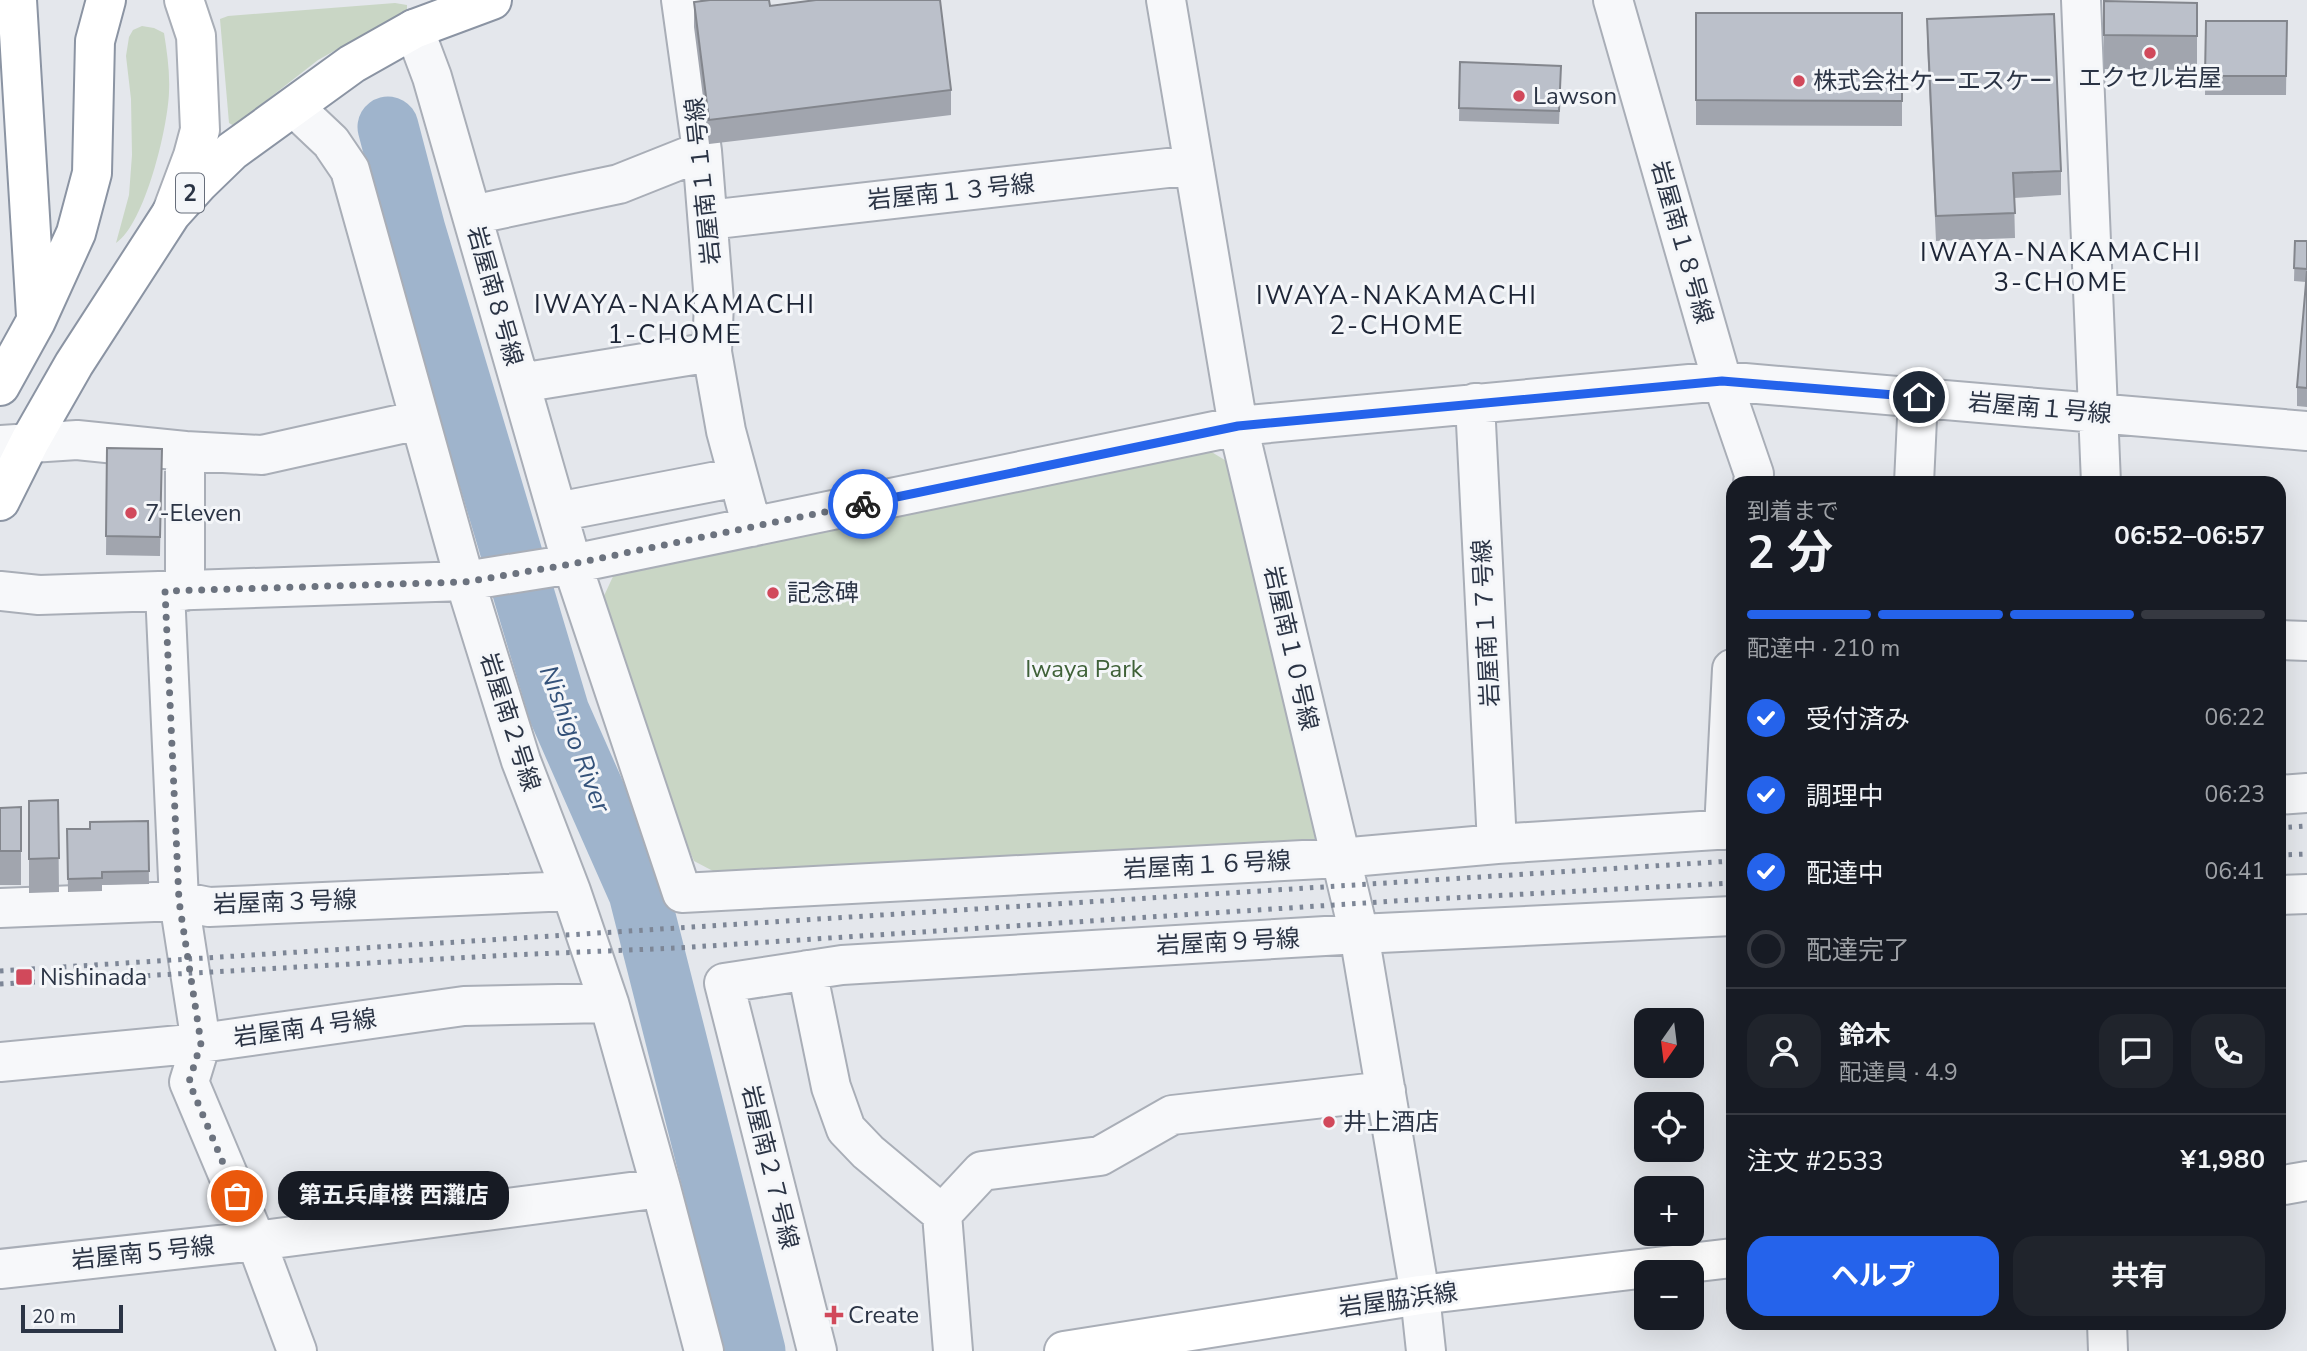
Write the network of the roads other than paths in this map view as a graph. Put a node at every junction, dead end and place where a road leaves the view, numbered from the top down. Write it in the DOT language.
graph roads {
  1 [pos="16,0"];
  2 [pos="106,0"];
  3 [pos="184,0"];
  4 [pos="492,0"];
  5 [pos="681,0"];
  6 [pos="1166,0"];
  7 [pos="1613,0"];
  8 [pos="2081,0"];
  9 [pos="414,29"];
  10 [pos="294,107"];
  11 [pos="702,151"];
  12 [pos="1194,165"];
  13 [pos="171,214"];
  14 [pos="472,215"];
  15 [pos="708,220"];
  16 [pos="36,321"];
  17 [pos="712,352"];
  18 [pos="1722,381"];
  19 [pos="520,383"];
  20 [pos="0,386"];
  21 [pos="1919,397"];
  22 [pos="1475,402"];
  23 [pos="2097,412"];
  24 [pos="419,420"];
  25 [pos="1238,426"];
  26 [pos="2307,432"];
  27 [pos="15,443"];
  28 [pos="185,451"];
  29 [pos="1754,476"];
  30 [pos="1914,476"];
  31 [pos="2101,476"];
  32 [pos="738,477"];
  33 [pos="0,501"];
  34 [pos="557,512"];
  35 [pos="752,527"];
  36 [pos="572,564"];
  37 [pos="465,582"];
  38 [pos="0,591"];
  39 [pos="175,591"];
  40 [pos="2286,640"];
  41 [pos="2307,641"];
  42 [pos="2307,793"];
  43 [pos="2286,794"];
  44 [pos="1726,830"];
  45 [pos="1497,844"];
  46 [pos="1340,858"];
  47 [pos="571,891"];
  48 [pos="682,893"];
  49 [pos="2307,894"];
  50 [pos="2286,895"];
  51 [pos="179,901"];
  52 [pos="0,908"];
  53 [pos="1726,916"];
  54 [pos="1359,934"];
  55 [pos="807,970"];
  56 [pos="724,983"];
  57 [pos="610,1003"];
  58 [pos="201,1043"];
  59 [pos="0,1062"];
  60 [pos="1385,1091"];
  61 [pos="2307,1181"];
  62 [pos="2286,1185"];
  63 [pos="661,1188"];
  64 [pos="942,1214"];
  65 [pos="256,1241"];
  66 [pos="1726,1259"];
  67 [pos="0,1269"];
  68 [pos="1420,1295"];
  69 [pos="2107,1330"];
  70 [pos="297,1351"];
  71 [pos="704,1351"];
  72 [pos="817,1351"];
  73 [pos="953,1351"];
  74 [pos="1064,1351"];
  75 [pos="1426,1351"];
  76 [pos="2108,1351"];
  1 -- 16 [label="main road"];
  2 -- 16 [label="main road"];
  3 -- 13 [label="main road"];
  4 -- 9 [label="main road, 2"];
  5 -- 11 [label="street, 岩屋南１１号線"];
  6 -- 12 [label="street, 岩屋南１０号線"];
  7 -- 18 [label="street, 岩屋南１８号線"];
  8 -- 23 [label="street"];
  9 -- 10 [label="main road, 2"];
  9 -- 14 [label="street, 岩屋南８号線"];
  10 -- 13 [label="main road, 2"];
  10 -- 24 [label="street, 岩屋南２号線"];
  11 -- 14 [label="street"];
  11 -- 15 [label="street, 岩屋南１１号線"];
  12 -- 15 [label="street, 岩屋南１３号線"];
  12 -- 25 [label="street, 岩屋南１０号線"];
  13 -- 27 [label="main road, 2"];
  14 -- 19 [label="street, 岩屋南８号線"];
  15 -- 17 [label="street, 岩屋南１１号線"];
  16 -- 20 [label="main road"];
  17 -- 19 [label="street"];
  17 -- 32 [label="street, 岩屋南１１号線"];
  18 -- 21 [label="street, 岩屋南１号線"];
  18 -- 22 [label="street, 岩屋南１号線"];
  18 -- 29 [label="street, 岩屋南１８号線"];
  19 -- 34 [label="street, 岩屋南８号線"];
  21 -- 23 [label="street, 岩屋南１号線"];
  21 -- 30 [label="street"];
  22 -- 25 [label="street, 岩屋南１号線"];
  22 -- 45 [label="street, 岩屋南１７号線"];
  23 -- 26 [label="street, 岩屋南１号線"];
  23 -- 31 [label="street"];
  24 -- 28 [label="street"];
  24 -- 37 [label="street, 岩屋南２号線"];
  25 -- 35 [label="street, 岩屋南１号線"];
  25 -- 46 [label="street, 岩屋南１０号線"];
  27 -- 28 [label="street"];
  27 -- 33 [label="main road, 2"];
  28 -- 39 [label="street"];
  32 -- 34 [label="street"];
  32 -- 35 [label="street, 岩屋南１１号線"];
  34 -- 36 [label="street, 岩屋南８号線"];
  35 -- 36 [label="street, 岩屋南１号線"];
  36 -- 37 [label="street, 岩屋南１号線"];
  36 -- 48 [label="street, 岩屋南８号線"];
  37 -- 39 [label="street"];
  37 -- 47 [label="street, 岩屋南２号線"];
  38 -- 39 [label="street"];
  39 -- 51 [label="street"];
  40 -- 41 [label="street"];
  42 -- 43 [label="street"];
  44 -- 45 [label="street, 岩屋南１６号線"];
  45 -- 46 [label="street, 岩屋南１６号線"];
  46 -- 48 [label="street, 岩屋南１６号線"];
  46 -- 54 [label="street, 岩屋南１０号線"];
  47 -- 51 [label="street, 岩屋南３号線"];
  47 -- 57 [label="street, 岩屋南２号線"];
  49 -- 50 [label="street"];
  51 -- 52 [label="street, 岩屋南３号線"];
  51 -- 58 [label="street"];
  53 -- 54 [label="street, 岩屋南９号線"];
  54 -- 55 [label="street, 岩屋南９号線"];
  54 -- 60 [label="street, 岩屋南１０号線"];
  55 -- 56 [label="street, 岩屋南９号線"];
  55 -- 64 [label="street"];
  56 -- 72 [label="street, 岩屋南２７号線"];
  57 -- 58 [label="street, 岩屋南４号線"];
  57 -- 63 [label="street, 岩屋南２号線"];
  58 -- 59 [label="street, 岩屋南４号線"];
  58 -- 65 [label="street"];
  60 -- 64 [label="street"];
  60 -- 68 [label="street, 岩屋南１０号線"];
  61 -- 62 [label="main road"];
  63 -- 65 [label="street, 岩屋南５号線"];
  63 -- 71 [label="street, 岩屋南２号線"];
  64 -- 73 [label="street"];
  65 -- 67 [label="street, 岩屋南５号線"];
  65 -- 70 [label="street"];
  66 -- 68 [label="main road, 岩屋脇浜線"];
  68 -- 74 [label="main road, 岩屋脇浜線"];
  68 -- 75 [label="street, 岩屋南１０号線"];
  69 -- 76 [label="street"];
}
